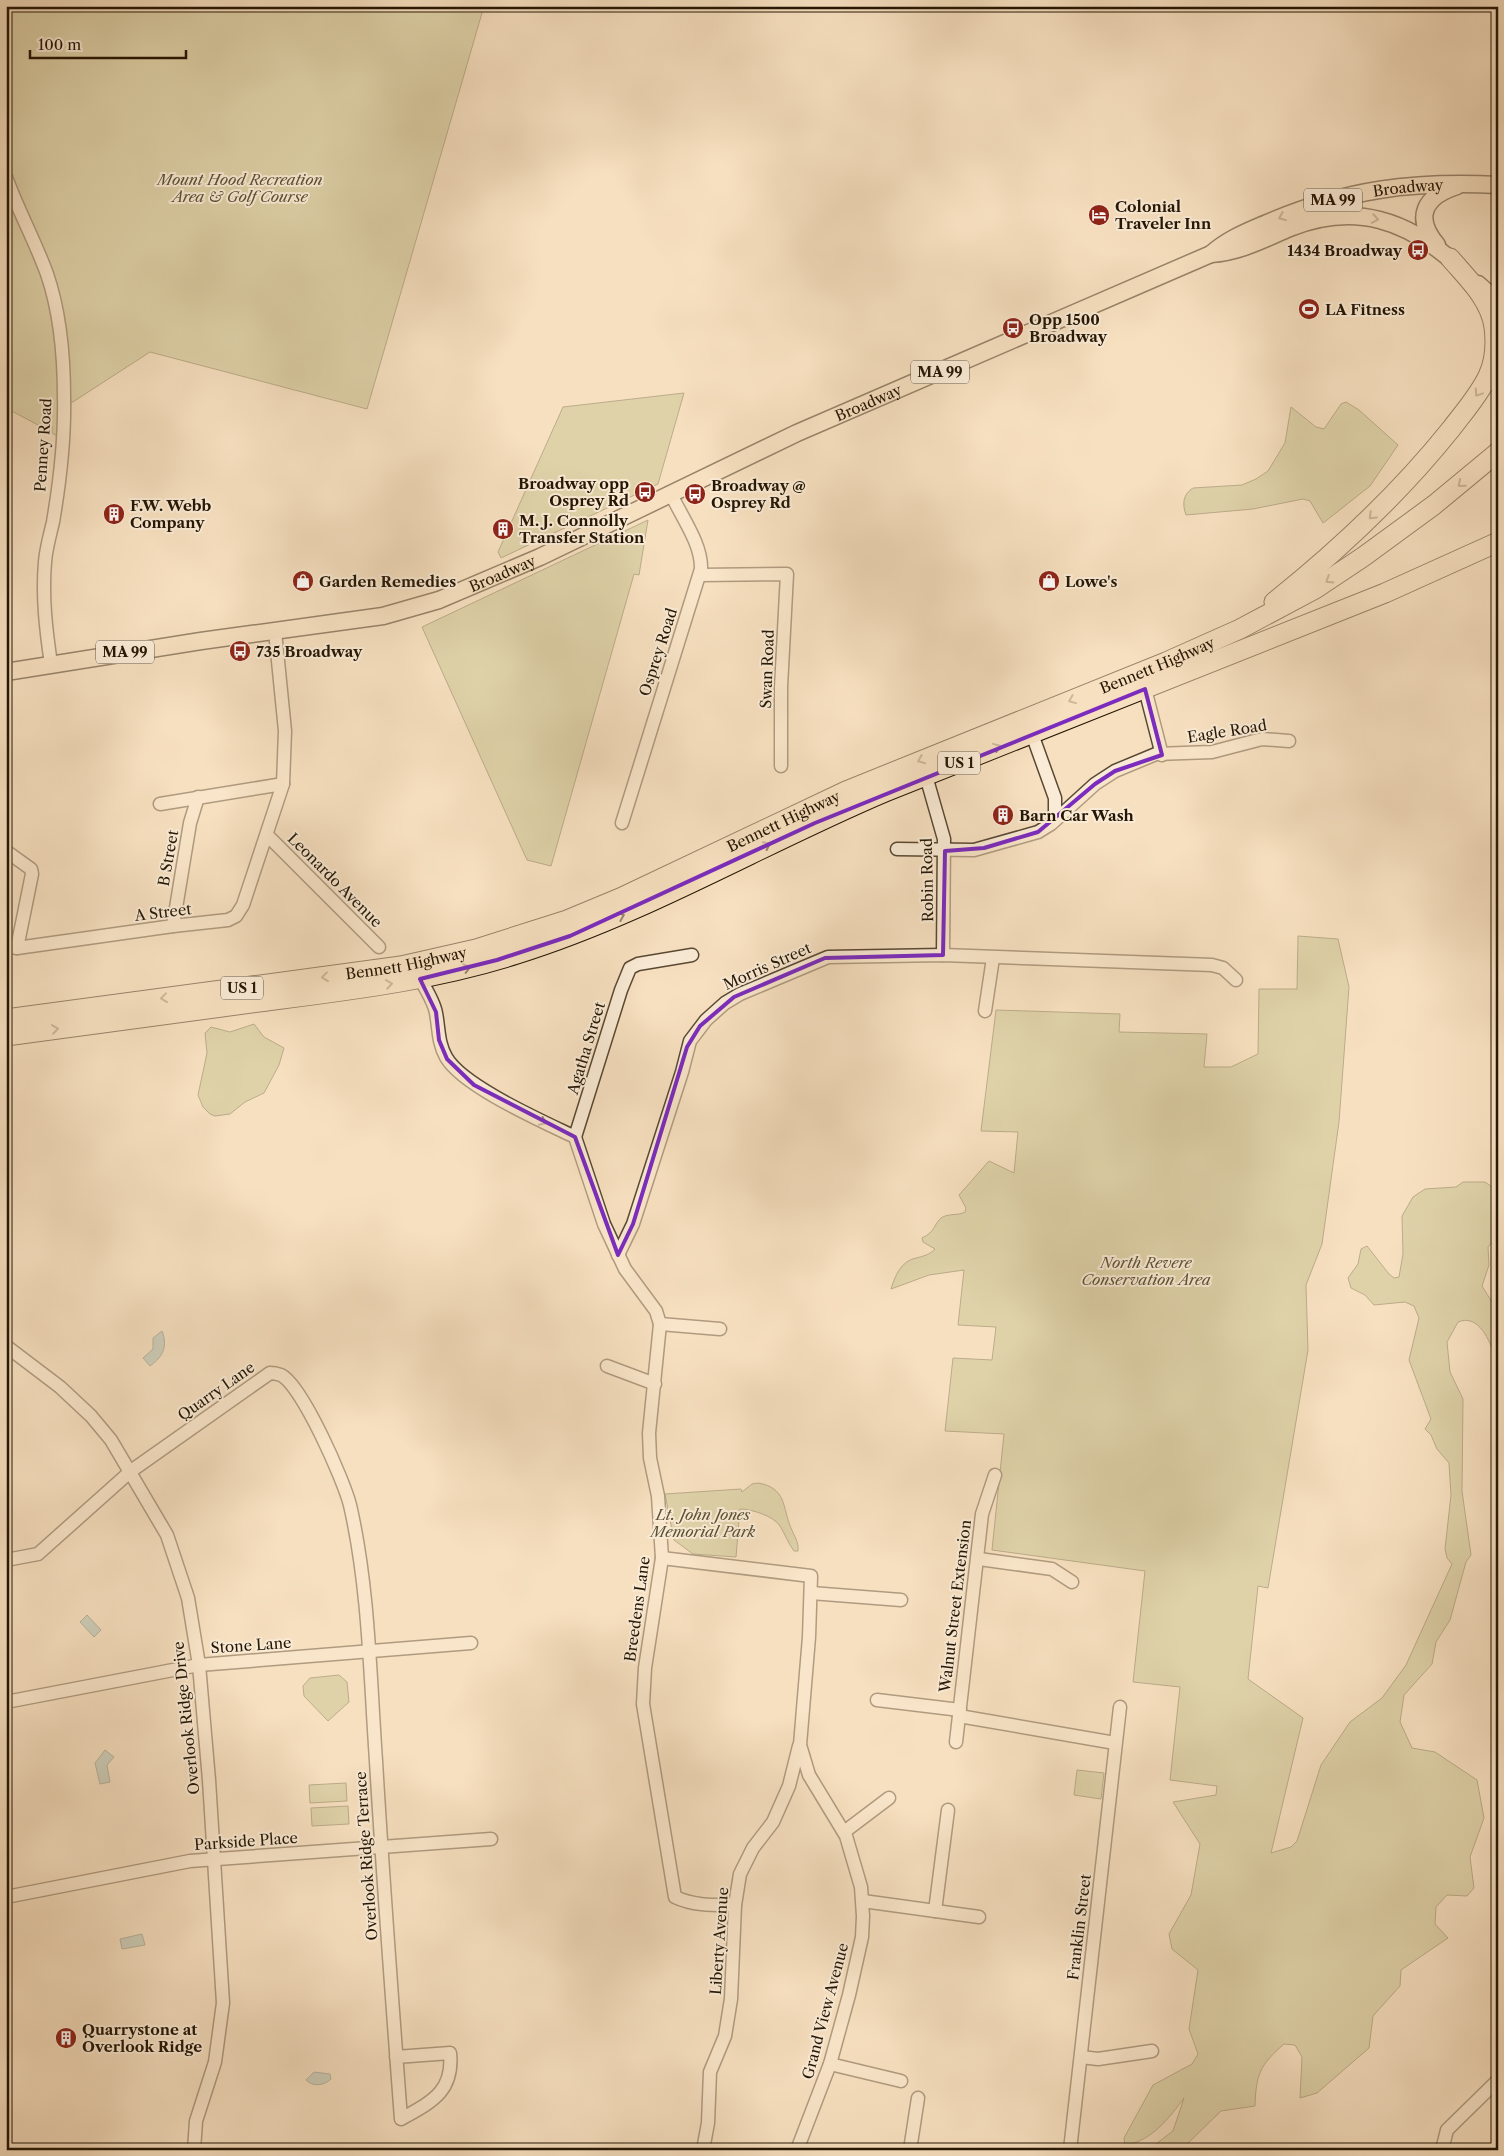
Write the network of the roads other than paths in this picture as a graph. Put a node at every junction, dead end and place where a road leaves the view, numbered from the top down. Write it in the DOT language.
graph roads {
  1 [pos="6,177"];
  2 [pos="1466,183"];
  3 [pos="1498,184"];
  4 [pos="1211,254"];
  5 [pos="1450,258"];
  6 [pos="1498,302"];
  7 [pos="1498,452"];
  8 [pos="671,494"];
  9 [pos="1498,542"];
  10 [pos="700,575"];
  11 [pos="1240,629"];
  12 [pos="275,631"];
  13 [pos="51,664"];
  14 [pos="6,672"];
  15 [pos="1145,689"];
  16 [pos="1032,734"];
  17 [pos="1288,741"];
  18 [pos="1162,755"];
  19 [pos="781,766"];
  20 [pos="926,776"];
  21 [pos="283,784"];
  22 [pos="198,797"];
  23 [pos="160,804"];
  24 [pos="1055,820"];
  25 [pos="622,823"];
  26 [pos="267,835"];
  27 [pos="898,849"];
  28 [pos="6,851"];
  29 [pos="945,851"];
  30 [pos="173,926"];
  31 [pos="12,947"];
  32 [pos="379,947"];
  33 [pos="692,955"];
  34 [pos="943,955"];
  35 [pos="993,958"];
  36 [pos="420,979"];
  37 [pos="1236,980"];
  38 [pos="985,1010"];
  39 [pos="6,1019"];
  40 [pos="6,1036"];
  41 [pos="575,1137"];
  42 [pos="618,1255"];
  43 [pos="660,1324"];
  44 [pos="720,1329"];
  45 [pos="6,1346"];
  46 [pos="607,1366"];
  47 [pos="655,1384"];
  48 [pos="131,1471"];
  49 [pos="995,1475"];
  50 [pos="662,1558"];
  51 [pos="979,1559"];
  52 [pos="6,1560"];
  53 [pos="1072,1582"];
  54 [pos="811,1593"];
  55 [pos="902,1600"];
  56 [pos="471,1643"];
  57 [pos="368,1652"];
  58 [pos="199,1665"];
  59 [pos="877,1700"];
  60 [pos="6,1702"];
  61 [pos="1120,1707"];
  62 [pos="959,1713"];
  63 [pos="956,1742"];
  64 [pos="1115,1743"];
  65 [pos="800,1744"];
  66 [pos="889,1798"];
  67 [pos="948,1810"];
  68 [pos="844,1832"];
  69 [pos="491,1839"];
  70 [pos="381,1848"];
  71 [pos="214,1859"];
  72 [pos="6,1897"];
  73 [pos="863,1901"];
  74 [pos="735,1906"];
  75 [pos="935,1911"];
  76 [pos="979,1917"];
  77 [pos="1152,2051"];
  78 [pos="396,2057"];
  79 [pos="1080,2057"];
  80 [pos="830,2064"];
  81 [pos="1498,2080"];
  82 [pos="901,2081"];
  83 [pos="918,2098"];
  84 [pos="194,2150"];
  85 [pos="703,2150"];
  86 [pos="797,2150"];
  87 [pos="910,2150"];
  88 [pos="1070,2150"];
  89 [pos="1442,2150"];
  1 -- 13 [label="street, Penney Road"];
  2 -- 3 [label="main road, Broadway / MA 99"];
  2 -- 4 [label="main road, Broadway / MA 99, one-way"];
  2 -- 5 [label="main road"];
  4 -- 5 [label="main road, Broadway / MA 99, one-way"];
  4 -- 8 [label="main road, Broadway / MA 99"];
  5 -- 6 [label="main road, Broadway / MA 99"];
  5 -- 11 [label="highway, one-way"];
  7 -- 11 [label="highway, Bennett Highway / US 1, one-way"];
  8 -- 10 [label="street, Osprey Road"];
  8 -- 12 [label="main road, Broadway / MA 99"];
  9 -- 15 [label="highway, Bennett Highway / US 1"];
  10 -- 19 [label="street, Swan Road"];
  10 -- 25 [label="street, Osprey Road"];
  11 -- 39 [label="highway, Bennett Highway / US 1, one-way"];
  12 -- 13 [label="main road, Broadway / MA 99"];
  12 -- 21 [label="street, Leonardo Avenue"];
  13 -- 14 [label="main road, Broadway / MA 99"];
  15 -- 16 [label="highway, Bennett Highway / US 1"];
  15 -- 18 [label="street"];
  20 -- 16 [label="highway, Bennett Highway / US 1, one-way"];
  16 -- 24 [label="street"];
  17 -- 18 [label="street, Eagle Road"];
  18 -- 24 [label="street, Eagle Road"];
  20 -- 29 [label="street, Robin Road"];
  36 -- 20 [label="highway, Bennett Highway / US 1, one-way"];
  21 -- 22 [label="street"];
  21 -- 26 [label="street, Leonardo Avenue"];
  22 -- 23 [label="street"];
  22 -- 30 [label="street, B Street"];
  24 -- 29 [label="street, Eagle Road"];
  26 -- 30 [label="street, A Street"];
  26 -- 32 [label="street, Leonardo Avenue"];
  27 -- 29 [label="street, Eagle Road"];
  28 -- 31 [label="street"];
  29 -- 34 [label="street, Robin Road"];
  30 -- 31 [label="street, A Street"];
  33 -- 41 [label="street, Agatha Street"];
  34 -- 35 [label="street, Morris Street"];
  34 -- 42 [label="street, Morris Street"];
  35 -- 37 [label="street, Morris Street"];
  35 -- 38 [label="street"];
  40 -- 36 [label="highway, Bennett Highway / US 1, one-way"];
  36 -- 41 [label="street, one-way"];
  41 -- 42 [label="street"];
  42 -- 43 [label="street"];
  43 -- 44 [label="street"];
  43 -- 47 [label="street, Breedens Lane"];
  45 -- 48 [label="street, Overlook Ridge Drive"];
  46 -- 47 [label="street"];
  47 -- 50 [label="street, Breedens Lane"];
  48 -- 52 [label="street, Quarry Lane"];
  48 -- 57 [label="street, Quarry Lane"];
  48 -- 58 [label="street, Overlook Ridge Drive"];
  49 -- 51 [label="street, Walnut Street Extension"];
  50 -- 54 [label="street"];
  50 -- 74 [label="street, Breedens Lane"];
  51 -- 53 [label="street"];
  51 -- 62 [label="street, Walnut Street Extension"];
  54 -- 55 [label="street"];
  54 -- 65 [label="street, Grand View Avenue"];
  56 -- 57 [label="street, Stone Lane"];
  57 -- 58 [label="street, Stone Lane"];
  57 -- 70 [label="street, Overlook Ridge Terrace"];
  58 -- 60 [label="street, Stone Lane"];
  58 -- 71 [label="street, Overlook Ridge Drive"];
  59 -- 62 [label="street"];
  61 -- 64 [label="street, Franklin Street"];
  62 -- 63 [label="street, Walnut Street Extension"];
  62 -- 64 [label="street"];
  64 -- 79 [label="street, Franklin Street"];
  65 -- 68 [label="street, Grand View Avenue"];
  65 -- 74 [label="street, Liberty Avenue"];
  66 -- 68 [label="street"];
  67 -- 75 [label="street"];
  68 -- 73 [label="street, Grand View Avenue"];
  69 -- 70 [label="street, Parkside Place"];
  70 -- 71 [label="street, Parkside Place"];
  70 -- 78 [label="street, Overlook Ridge Terrace"];
  71 -- 72 [label="street, Parkside Place"];
  71 -- 84 [label="street, Overlook Ridge Drive"];
  73 -- 75 [label="street"];
  73 -- 80 [label="street, Grand View Avenue"];
  74 -- 85 [label="street, Liberty Avenue"];
  75 -- 76 [label="street"];
  77 -- 79 [label="street"];
  78 -- 78 [label="street, Overlook Ridge Terrace"];
  79 -- 88 [label="street, Franklin Street"];
  80 -- 82 [label="street"];
  80 -- 86 [label="street, Grand View Avenue"];
  81 -- 89 [label="street"];
  83 -- 87 [label="street"];
}
